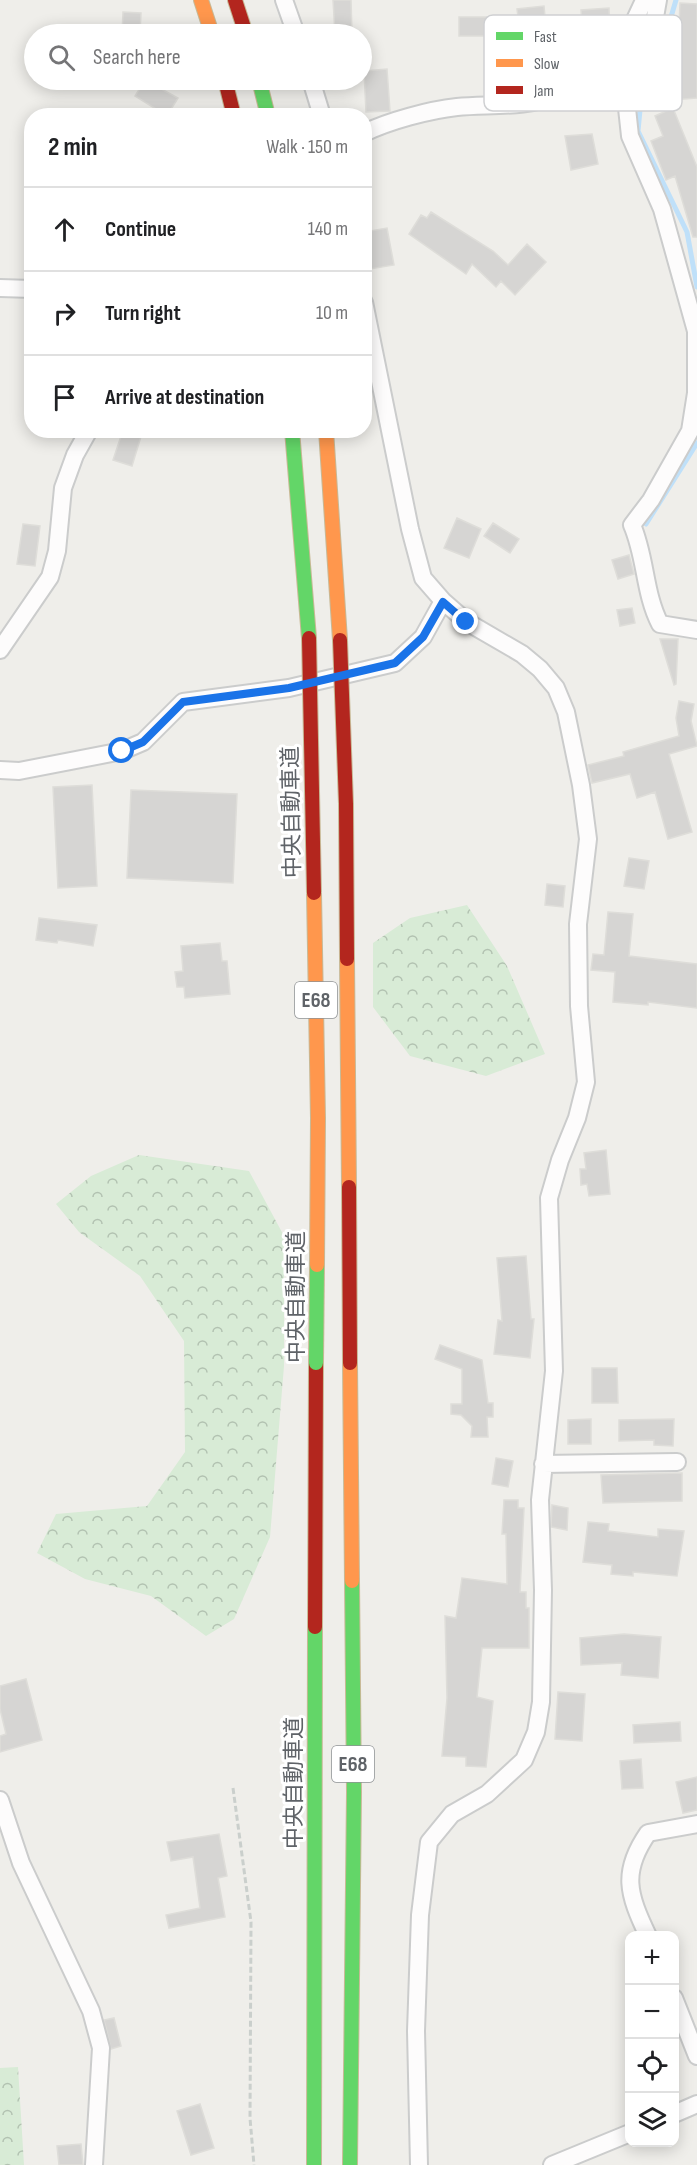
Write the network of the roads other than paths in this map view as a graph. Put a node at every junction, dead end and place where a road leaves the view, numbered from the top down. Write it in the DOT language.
graph roads {
  1 [pos="201,0"];
  2 [pos="235,0"];
  3 [pos="284,0"];
  4 [pos="644,0"];
  5 [pos="658,0"];
  6 [pos="638,15"];
  7 [pos="655,15"];
  8 [pos="209,24"];
  9 [pos="243,24"];
  10 [pos="292,24"];
  11 [pos="228,90"];
  12 [pos="262,90"];
  13 [pos="314,90"];
  14 [pos="484,105"];
  15 [pos="232,108"];
  16 [pos="266,108"];
  17 [pos="320,108"];
  18 [pos="627,111"];
  19 [pos="372,130"];
  20 [pos="0,288"];
  21 [pos="24,289"];
  22 [pos="372,342"];
  23 [pos="85,438"];
  24 [pos="293,438"];
  25 [pos="327,438"];
  26 [pos="443,602"];
  27 [pos="697,630"];
  28 [pos="0,650"];
  29 [pos="0,770"];
  30 [pos="677,1462"];
  31 [pos="543,1464"];
  32 [pos="0,1800"];
  33 [pos="697,1824"];
  34 [pos="646,1931"];
  35 [pos="679,2009"];
  36 [pos="697,2056"];
  37 [pos="697,2104"];
  38 [pos="679,2112"];
  39 [pos="625,2135"];
  40 [pos="94,2165"];
  41 [pos="314,2165"];
  42 [pos="350,2165"];
  43 [pos="419,2165"];
  44 [pos="552,2165"];
  1 -- 8 [label="highway"];
  2 -- 9 [label="highway"];
  3 -- 10 [label="street"];
  4 -- 6 [label="street"];
  5 -- 7 [label="street"];
  11 -- 15 [label="highway"];
  12 -- 16 [label="highway"];
  13 -- 17 [label="street"];
  14 -- 19 [label="street"];
  18 -- 27 [label="street"];
  20 -- 21 [label="street"];
  22 -- 26 [label="street"];
  23 -- 28 [label="street"];
  24 -- 41 [label="highway, 中央自動車道 / E68, bridge"];
  25 -- 42 [label="highway, E68, bridge"];
  26 -- 29 [label="street"];
  26 -- 31 [label="street"];
  30 -- 31 [label="street"];
  31 -- 43 [label="street"];
  32 -- 40 [label="street"];
  33 -- 34 [label="street"];
  35 -- 36 [label="street"];
  37 -- 38 [label="street"];
  39 -- 44 [label="street"];
}
